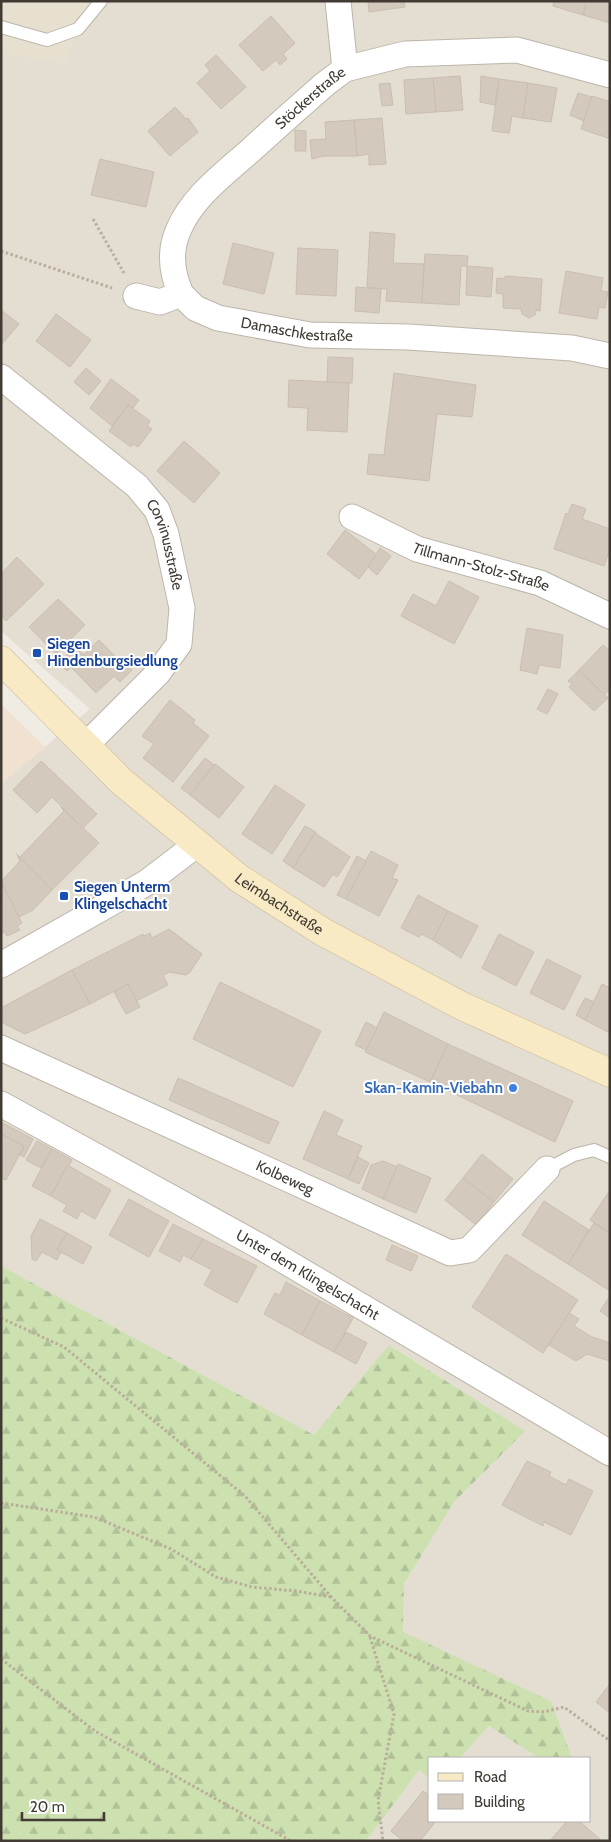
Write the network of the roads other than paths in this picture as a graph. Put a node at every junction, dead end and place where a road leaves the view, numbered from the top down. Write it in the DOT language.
graph roads {
  1 [pos="102,1"];
  2 [pos="338,1"];
  3 [pos="1,27"];
  4 [pos="345,69"];
  5 [pos="610,75"];
  6 [pos="181,294"];
  7 [pos="136,296"];
  8 [pos="610,356"];
  9 [pos="1,377"];
  10 [pos="352,517"];
  11 [pos="610,616"];
  12 [pos="1,660"];
  13 [pos="85,746"];
  14 [pos="196,845"];
  15 [pos="1,965"];
  16 [pos="1,1048"];
  17 [pos="610,1073"];
  18 [pos="1,1104"];
  19 [pos="610,1157"];
  20 [pos="547,1169"];
  21 [pos="610,1453"];
  1 -- 3 [label="lane"];
  2 -- 4 [label="street"];
  4 -- 5 [label="street, Stöckerstraße"];
  4 -- 6 [label="street, Stöckerstraße"];
  6 -- 7 [label="street"];
  6 -- 8 [label="street, Damaschkestraße"];
  9 -- 13 [label="street, Corvinusstraße"];
  10 -- 11 [label="street, Tillmann-Stolz-Straße"];
  12 -- 13 [label="main road, Leimbachstraße"];
  13 -- 14 [label="main road, Leimbachstraße"];
  14 -- 15 [label="street"];
  14 -- 17 [label="main road, Leimbachstraße"];
  16 -- 20 [label="street, Kolbeweg"];
  18 -- 21 [label="street, Unter dem Klingelschacht"];
  19 -- 20 [label="lane"];
}
